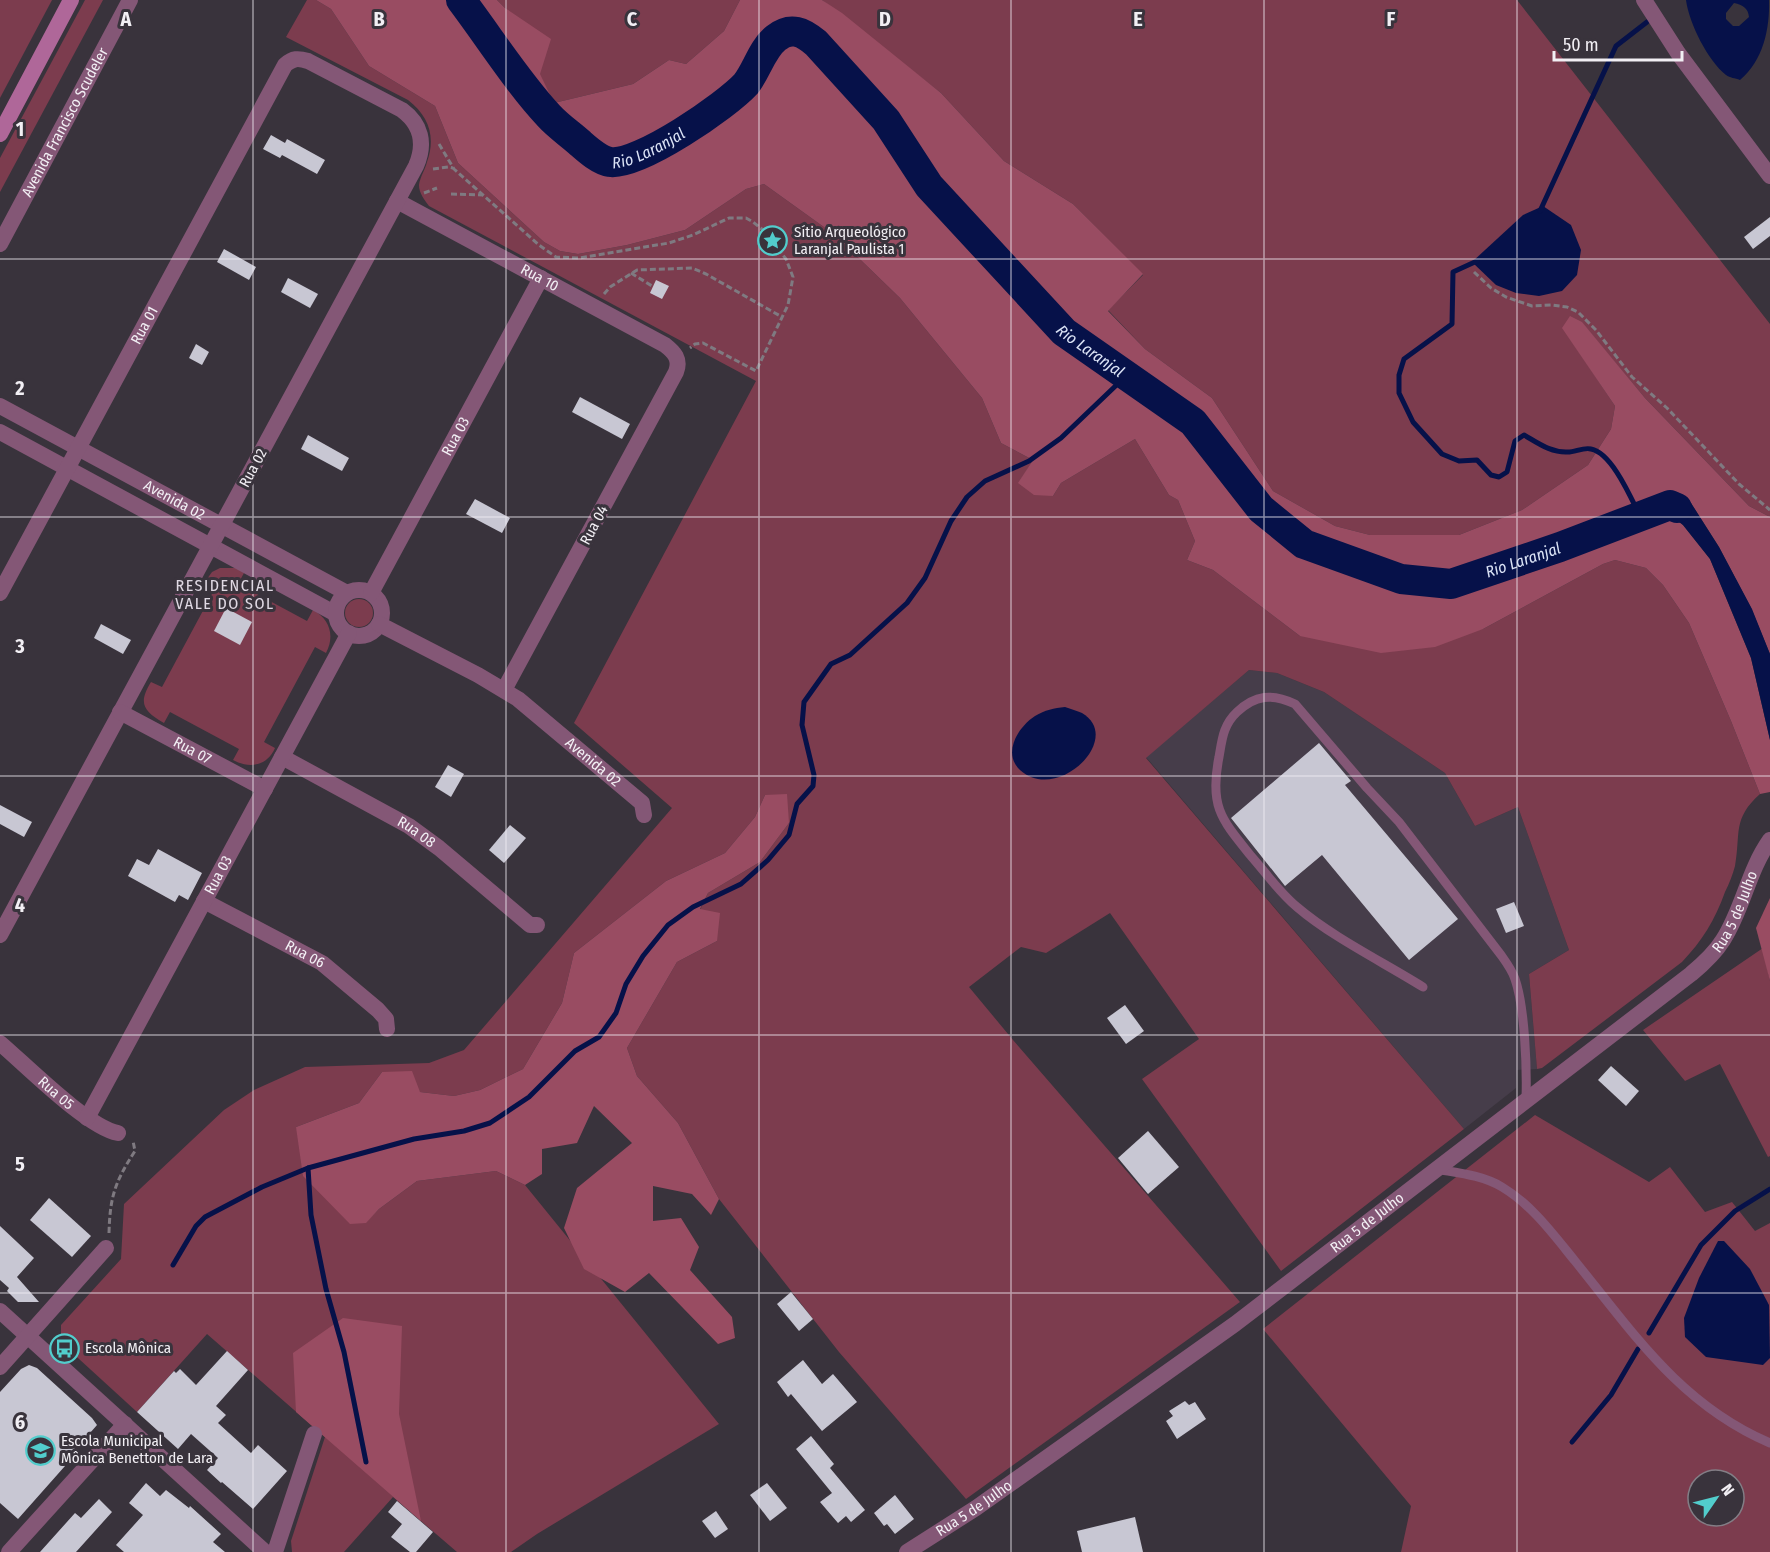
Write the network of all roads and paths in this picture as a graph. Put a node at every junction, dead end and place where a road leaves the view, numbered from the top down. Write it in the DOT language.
graph roads {
  1 [pos="71,0"];
  2 [pos="130,0"];
  3 [pos="1644,0"];
  4 [pos="291,60"];
  5 [pos="0,134"];
  6 [pos="435,137"];
  7 [pos="454,169"];
  8 [pos="428,171"];
  9 [pos="1770,176"];
  10 [pos="436,188"];
  11 [pos="424,193"];
  12 [pos="451,194"];
  13 [pos="484,195"];
  14 [pos="397,201"];
  15 [pos="0,244"];
  16 [pos="1474,272"];
  17 [pos="631,273"];
  18 [pos="541,278"];
  19 [pos="652,286"];
  20 [pos="603,295"];
  21 [pos="782,317"];
  22 [pos="678,358"];
  23 [pos="0,406"];
  24 [pos="0,432"];
  25 [pos="78,448"];
  26 [pos="67,468"];
  27 [pos="1770,510"];
  28 [pos="222,526"];
  29 [pos="211,546"];
  30 [pos="0,593"];
  31 [pos="347,593"];
  32 [pos="371,593"];
  33 [pos="336,614"];
  34 [pos="379,624"];
  35 [pos="349,633"];
  36 [pos="504,690"];
  37 [pos="120,712"];
  38 [pos="282,758"];
  39 [pos="265,789"];
  40 [pos="644,815"];
  41 [pos="1770,840"];
  42 [pos="204,901"];
  43 [pos="537,925"];
  44 [pos="0,935"];
  45 [pos="1424,987"];
  46 [pos="387,1029"];
  47 [pos="0,1043"];
  48 [pos="1526,1100"];
  49 [pos="87,1118"];
  50 [pos="118,1133"];
  51 [pos="1436,1169"];
  52 [pos="106,1248"];
  53 [pos="0,1311"];
  54 [pos="27,1336"];
  55 [pos="0,1367"];
  56 [pos="125,1424"];
  57 [pos="314,1434"];
  58 [pos="1770,1443"];
  59 [pos="9,1552"];
  60 [pos="265,1552"];
  61 [pos="275,1552"];
  62 [pos="907,1552"];
  1 -- 5 [label="main road"];
  2 -- 15 [label="street, Avenida Francisco Scudeler"];
  3 -- 9 [label="street"];
  4 -- 14 [label="street, Rua 02"];
  4 -- 25 [label="street, Rua 01"];
  6 -- 7 [label="path"];
  7 -- 8 [label="path"];
  7 -- 13 [label="path"];
  10 -- 11 [label="path"];
  12 -- 13 [label="path"];
  13 -- 21 [label="path"];
  14 -- 18 [label="street, Rua 10"];
  14 -- 28 [label="street, Rua 02"];
  16 -- 27 [label="path"];
  17 -- 19 [label="path"];
  17 -- 20 [label="path"];
  17 -- 21 [label="path"];
  18 -- 22 [label="street, Rua 10"];
  18 -- 32 [label="street, Rua 03"];
  21 -- 22 [label="path"];
  22 -- 36 [label="street, Rua 04"];
  23 -- 25 [label="street, Avenida 02"];
  24 -- 26 [label="street, Avenida 02"];
  25 -- 26 [label="street, Rua 01"];
  25 -- 28 [label="street, Avenida 02"];
  26 -- 29 [label="street, Avenida 02"];
  26 -- 30 [label="street, Rua 01"];
  28 -- 29 [label="street, Rua 02"];
  28 -- 31 [label="street, Avenida 02"];
  29 -- 33 [label="street, Avenida 02"];
  29 -- 37 [label="street, Rua 02"];
  31 -- 32 [label="street"];
  31 -- 33 [label="street"];
  32 -- 34 [label="street"];
  33 -- 35 [label="street"];
  34 -- 35 [label="street"];
  34 -- 36 [label="street, Avenida 02"];
  35 -- 38 [label="street, Rua 03"];
  36 -- 40 [label="street, Avenida 02"];
  37 -- 39 [label="street, Rua 07"];
  37 -- 44 [label="street, Rua 02"];
  38 -- 39 [label="street, Rua 03"];
  38 -- 43 [label="street, Rua 08"];
  39 -- 42 [label="street, Rua 03"];
  41 -- 48 [label="street, Rua 5 de Julho"];
  42 -- 46 [label="street, Rua 06"];
  42 -- 49 [label="street, Rua 03"];
  45 -- 48 [label="lane"];
  47 -- 49 [label="street, Rua 05"];
  48 -- 51 [label="street, Rua 5 de Julho"];
  49 -- 50 [label="street, Rua 05"];
  50 -- 52 [label="path"];
  51 -- 58 [label="lane"];
  51 -- 62 [label="street, Rua 5 de Julho"];
  52 -- 54 [label="street"];
  53 -- 54 [label="street"];
  54 -- 55 [label="street"];
  54 -- 56 [label="street"];
  56 -- 59 [label="street"];
  56 -- 60 [label="street"];
  57 -- 61 [label="street"];
}
